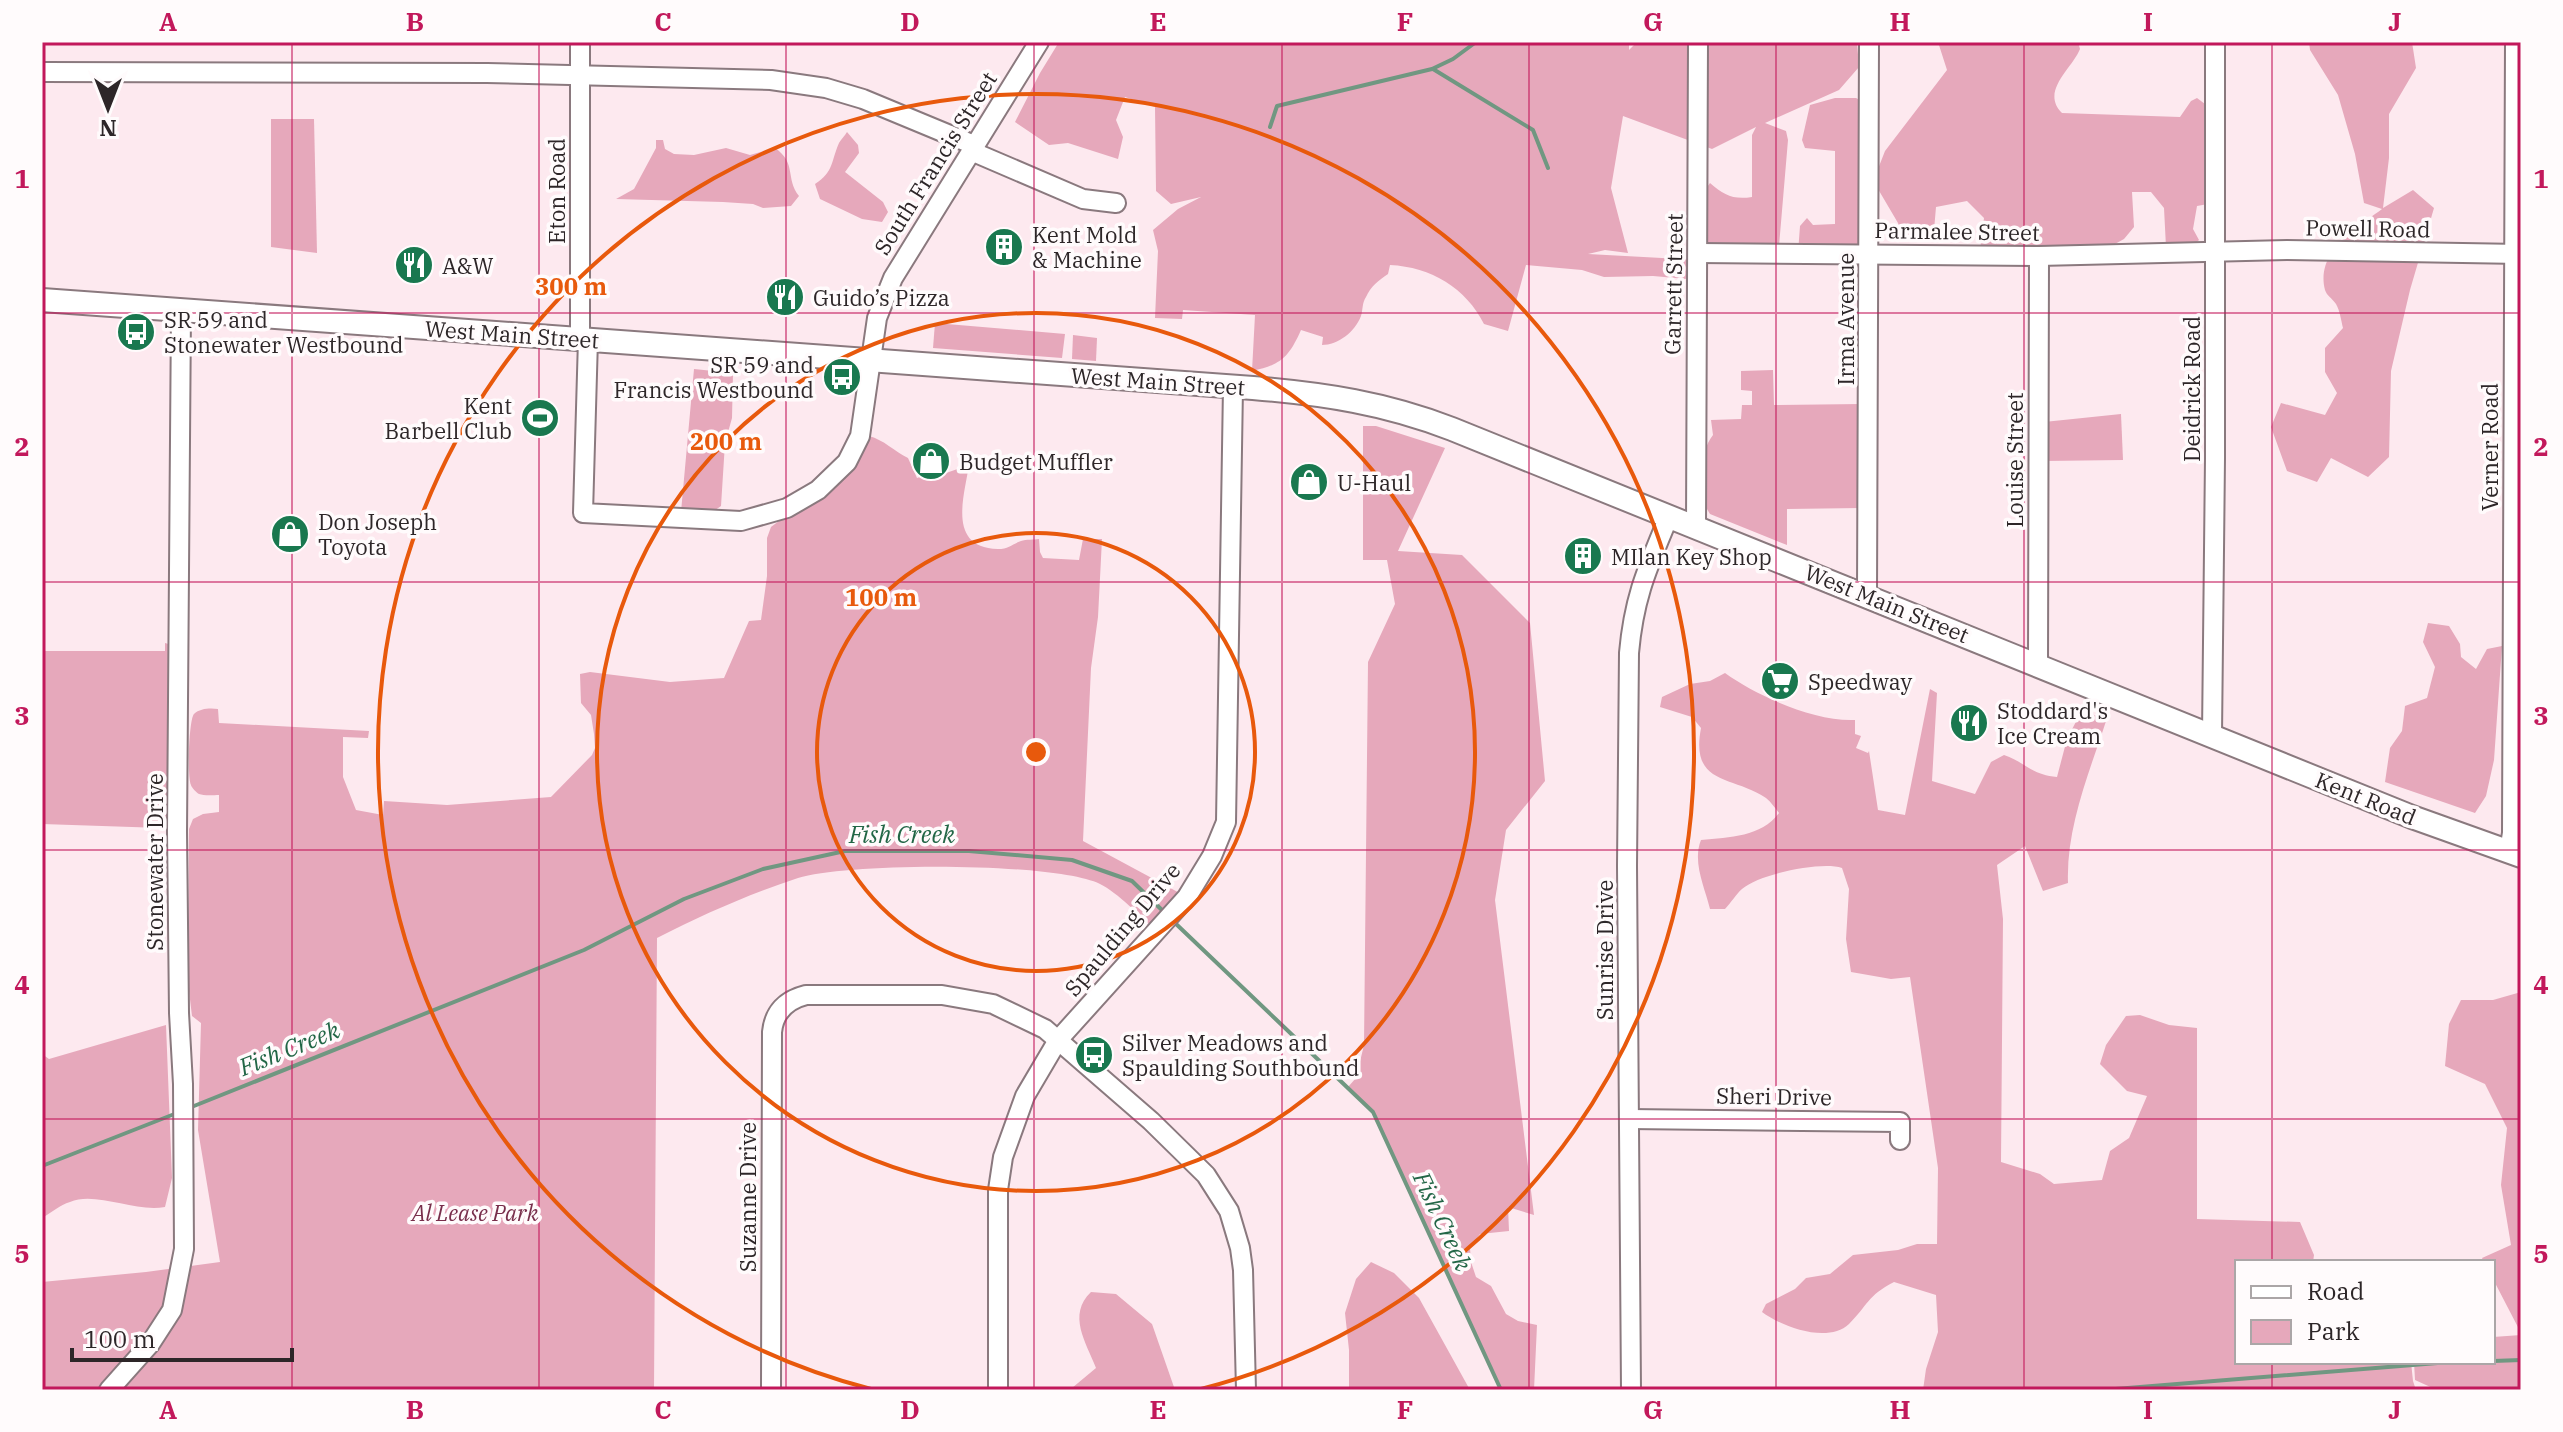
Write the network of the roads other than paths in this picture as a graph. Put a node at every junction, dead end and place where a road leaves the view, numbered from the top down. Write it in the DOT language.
graph roads {
  1 [pos="580,42"];
  2 [pos="1039,42"];
  3 [pos="1698,42"];
  4 [pos="1869,42"];
  5 [pos="2215,42"];
  6 [pos="2515,42"];
  7 [pos="42,72"];
  8 [pos="580,75"];
  9 [pos="972,148"];
  10 [pos="1116,203"];
  11 [pos="2214,252"];
  12 [pos="1699,253"];
  13 [pos="1869,254"];
  14 [pos="2517,254"];
  15 [pos="2039,256"];
  16 [pos="42,300"];
  17 [pos="181,310"];
  18 [pos="584,339"];
  19 [pos="870,360"];
  20 [pos="1233,387"];
  21 [pos="583,513"];
  22 [pos="1669,516"];
  23 [pos="1696,526"];
  24 [pos="1867,596"];
  25 [pos="2038,665"];
  26 [pos="2212,735"];
  27 [pos="2515,854"];
  28 [pos="1058,1040"];
  29 [pos="1629,1119"];
  30 [pos="1900,1140"];
  31 [pos="109,1390"];
  32 [pos="771,1390"];
  33 [pos="998,1390"];
  34 [pos="1246,1390"];
  35 [pos="1631,1390"];
  1 -- 8 [label="street, Eton Road"];
  2 -- 9 [label="street, South Francis Street"];
  3 -- 12 [label="street, Garrett Street"];
  4 -- 13 [label="street, Irma Avenue"];
  5 -- 11 [label="street, Deidrick Road"];
  6 -- 14 [label="street, Verner Road"];
  7 -- 8 [label="street"];
  8 -- 9 [label="street"];
  8 -- 18 [label="street, Eton Road"];
  9 -- 10 [label="street"];
  9 -- 19 [label="street, South Francis Street"];
  11 -- 14 [label="street, Powell Road"];
  11 -- 15 [label="street, Parmalee Street"];
  11 -- 26 [label="street, Deidrick Road"];
  12 -- 13 [label="street, Parmalee Street"];
  12 -- 23 [label="street, Garrett Street"];
  13 -- 15 [label="street, Parmalee Street"];
  13 -- 24 [label="street, Irma Avenue"];
  14 -- 27 [label="street, Verner Road"];
  15 -- 25 [label="street, Louise Street"];
  16 -- 17 [label="main road, West Main Street"];
  17 -- 18 [label="main road, West Main Street"];
  17 -- 31 [label="street, Stonewater Drive"];
  18 -- 19 [label="main road, West Main Street"];
  18 -- 21 [label="street, Eton Road"];
  19 -- 20 [label="main road, West Main Street"];
  19 -- 21 [label="street, South Francis Street"];
  20 -- 22 [label="main road, West Main Street"];
  20 -- 28 [label="street, Spaulding Drive"];
  22 -- 23 [label="main road, West Main Street"];
  22 -- 29 [label="street, Sunrise Drive"];
  23 -- 24 [label="main road, West Main Street"];
  24 -- 25 [label="main road, West Main Street"];
  25 -- 26 [label="main road, West Main Street"];
  26 -- 27 [label="main road, Kent Road"];
  28 -- 32 [label="street, Suzanne Drive"];
  28 -- 33 [label="street, Spaulding Drive"];
  28 -- 34 [label="street"];
  29 -- 30 [label="street, Sheri Drive"];
  29 -- 35 [label="street, Sunrise Drive"];
}
